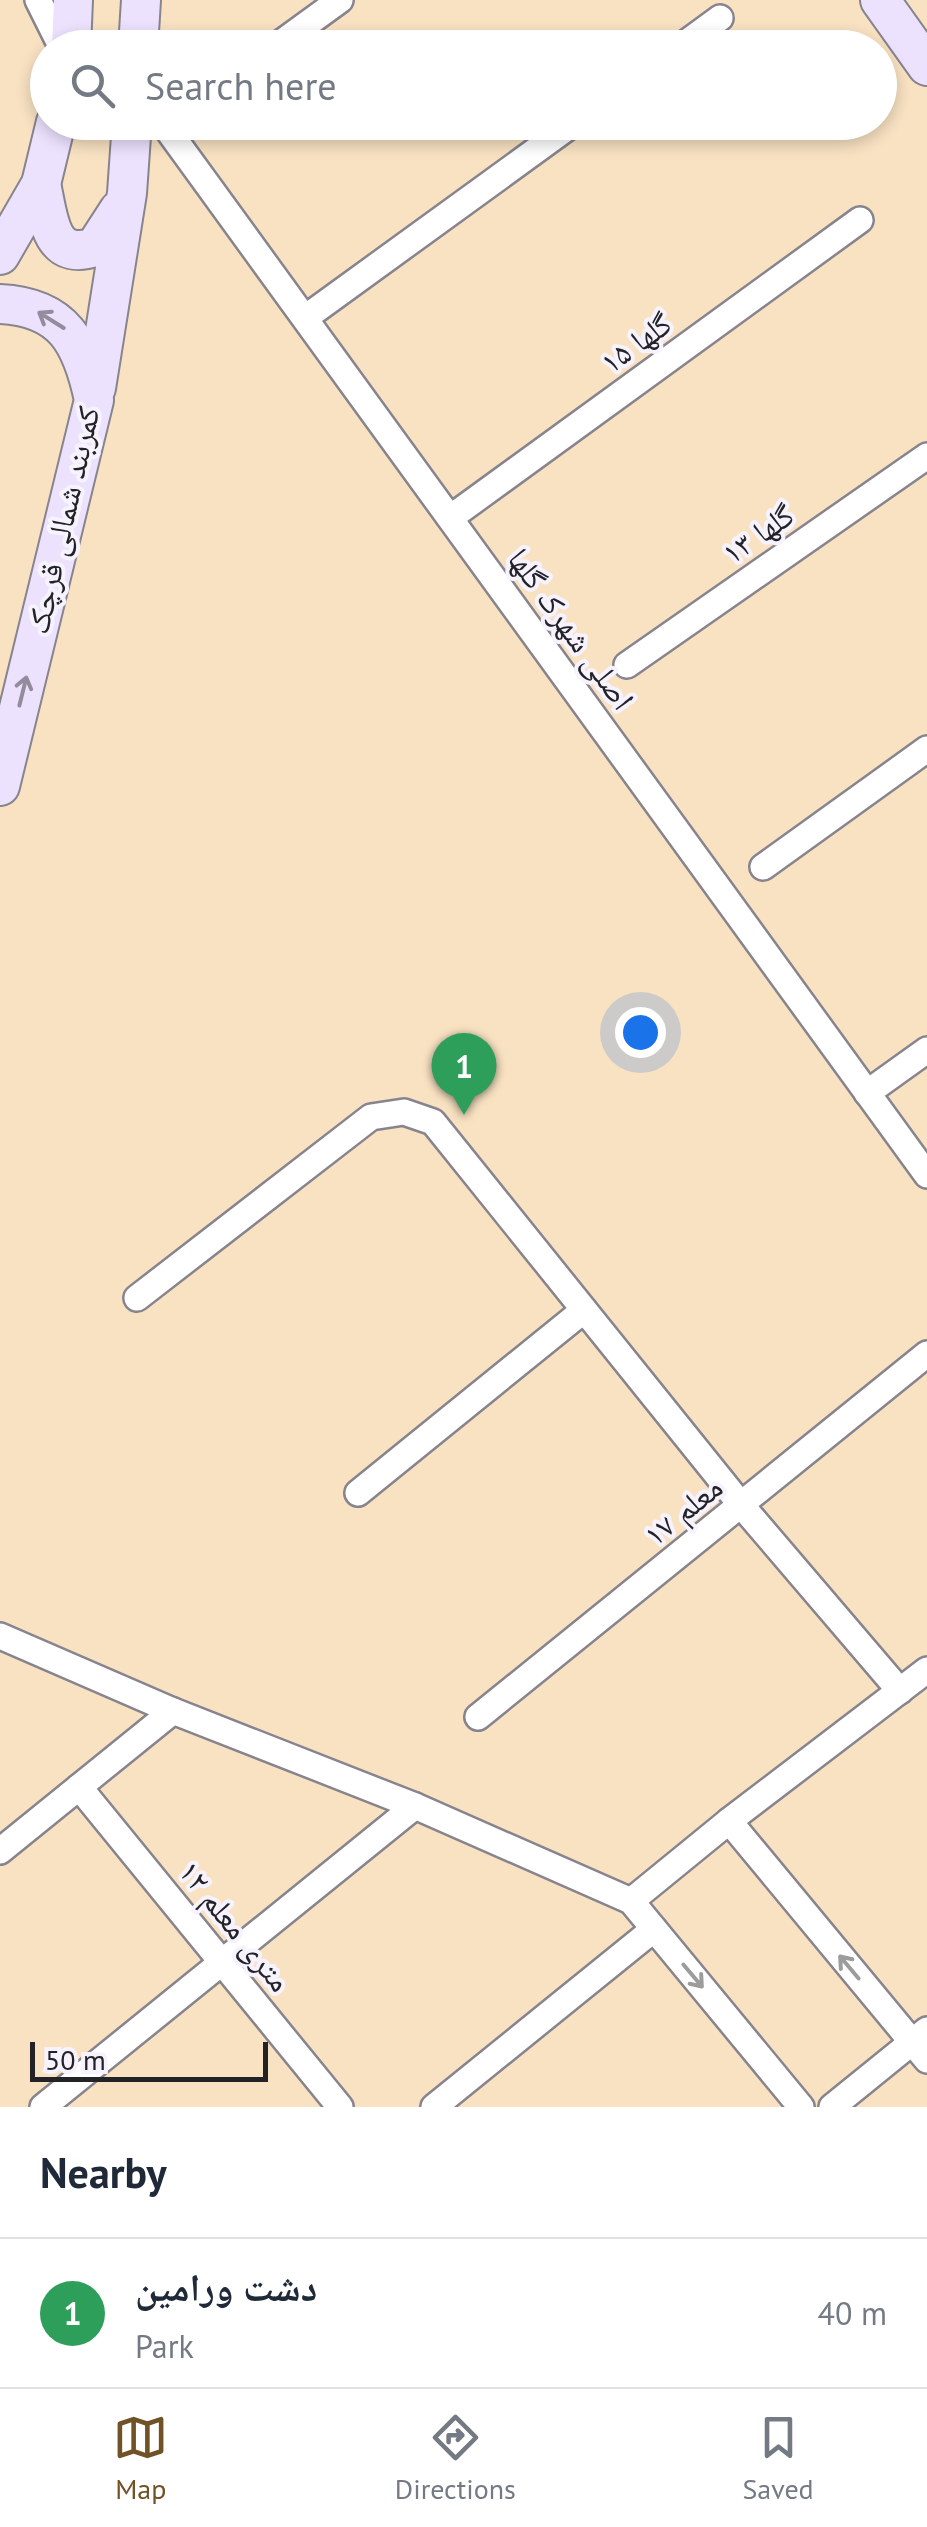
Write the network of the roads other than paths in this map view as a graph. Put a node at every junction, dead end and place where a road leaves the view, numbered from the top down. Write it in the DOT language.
graph roads {
  1 [pos="38,0"];
  2 [pos="73,0"];
  3 [pos="141,0"];
  4 [pos="340,0"];
  5 [pos="880,0"];
  6 [pos="720,18"];
  7 [pos="53,30"];
  8 [pos="71,30"];
  9 [pos="139,30"];
  10 [pos="299,30"];
  11 [pos="704,30"];
  12 [pos="927,66"];
  13 [pos="52,140"];
  14 [pos="151,140"];
  15 [pos="170,140"];
  16 [pos="550,140"];
  17 [pos="41,184"];
  18 [pos="127,193"];
  19 [pos="860,220"];
  20 [pos="0,255"];
  21 [pos="0,304"];
  22 [pos="305,318"];
  23 [pos="94,400"];
  24 [pos="927,456"];
  25 [pos="450,518"];
  26 [pos="627,665"];
  27 [pos="927,749"];
  28 [pos="0,786"];
  29 [pos="763,867"];
  30 [pos="927,1050"];
  31 [pos="868,1093"];
  32 [pos="927,1174"];
  33 [pos="137,1298"];
  34 [pos="584,1310"];
  35 [pos="927,1354"];
  36 [pos="358,1494"];
  37 [pos="742,1506"];
  38 [pos="0,1636"];
  39 [pos="927,1670"];
  40 [pos="900,1691"];
  41 [pos="173,1711"];
  42 [pos="478,1717"];
  43 [pos="79,1786"];
  44 [pos="415,1806"];
  45 [pos="729,1821"];
  46 [pos="0,1851"];
  47 [pos="632,1901"];
  48 [pos="654,1929"];
  49 [pos="222,1962"];
  50 [pos="922,2044"];
  51 [pos="43,2107"];
  52 [pos="340,2107"];
  53 [pos="434,2107"];
  54 [pos="801,2107"];
  55 [pos="832,2107"];
  1 -- 7 [label="street"];
  2 -- 8 [label="main road"];
  3 -- 9 [label="main road"];
  4 -- 10 [label="street"];
  5 -- 12 [label="main road"];
  6 -- 11 [label="street"];
  13 -- 17 [label="main road"];
  14 -- 18 [label="main road"];
  15 -- 22 [label="street, اصلی شهرک گلها"];
  16 -- 22 [label="street"];
  17 -- 18 [label="main road"];
  17 -- 20 [label="main road"];
  18 -- 23 [label="main road"];
  19 -- 25 [label="street, گلها ۱۵"];
  23 -- 21 [label="main road, کمربند شمالی قرچک, one-way"];
  22 -- 25 [label="street, اصلی شهرک گلها"];
  28 -- 23 [label="main road, کمربند شمالی قرچک, one-way"];
  24 -- 26 [label="street, گلها ۱۳"];
  25 -- 31 [label="street, اصلی شهرک گلها"];
  27 -- 29 [label="street"];
  30 -- 31 [label="street"];
  31 -- 32 [label="street, اصلی شهرک گلها"];
  33 -- 34 [label="street"];
  34 -- 36 [label="street"];
  34 -- 37 [label="street"];
  35 -- 37 [label="street, معلم ۱۷"];
  37 -- 40 [label="street"];
  37 -- 42 [label="street, معلم ۱۷"];
  38 -- 41 [label="street"];
  39 -- 40 [label="street"];
  40 -- 45 [label="street"];
  41 -- 43 [label="street"];
  41 -- 44 [label="street"];
  43 -- 46 [label="street"];
  43 -- 49 [label="street, ۱۲ متری معلم"];
  44 -- 47 [label="street"];
  44 -- 49 [label="street"];
  45 -- 47 [label="street"];
  50 -- 45 [label="street, one-way"];
  47 -- 48 [label="street"];
  48 -- 53 [label="street"];
  48 -- 54 [label="street, one-way"];
  49 -- 51 [label="street"];
  49 -- 52 [label="street, ۱۲ متری معلم"];
  50 -- 55 [label="street"];
}
